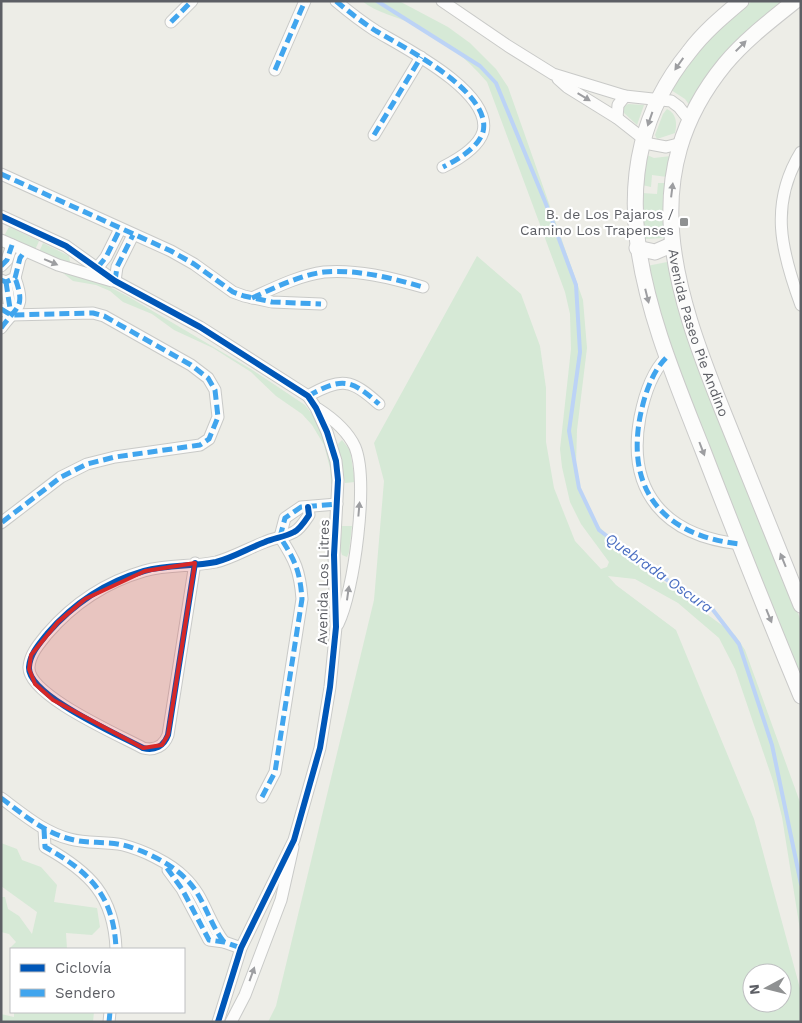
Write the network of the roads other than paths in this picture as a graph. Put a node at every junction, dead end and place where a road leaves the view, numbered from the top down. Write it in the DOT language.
graph roads {
  1 [pos="192,1"];
  2 [pos="305,1"];
  3 [pos="336,1"];
  4 [pos="442,1"];
  5 [pos="741,1"];
  6 [pos="795,1"];
  7 [pos="171,22"];
  8 [pos="422,57"];
  9 [pos="274,70"];
  10 [pos="554,74"];
  11 [pos="625,96"];
  12 [pos="658,99"];
  13 [pos="617,118"];
  14 [pos="690,121"];
  15 [pos="374,135"];
  16 [pos="644,140"];
  17 [pos="682,142"];
  18 [pos="801,152"];
  19 [pos="443,167"];
  20 [pos="1,174"];
  21 [pos="1,216"];
  22 [pos="120,229"];
  23 [pos="133,234"];
  24 [pos="1,240"];
  25 [pos="12,245"];
  26 [pos="671,245"];
  27 [pos="638,248"];
  28 [pos="25,251"];
  29 [pos="77,253"];
  30 [pos="1,266"];
  31 [pos="98,267"];
  32 [pos="69,269"];
  33 [pos="8,280"];
  34 [pos="115,281"];
  35 [pos="423,287"];
  36 [pos="252,298"];
  37 [pos="321,304"];
  38 [pos="801,304"];
  39 [pos="6,312"];
  40 [pos="1,328"];
  41 [pos="666,358"];
  42 [pos="308,396"];
  43 [pos="379,404"];
  44 [pos="316,408"];
  45 [pos="348,437"];
  46 [pos="330,445"];
  47 [pos="338,504"];
  48 [pos="1,523"];
  49 [pos="280,537"];
  50 [pos="740,544"];
  51 [pos="334,555"];
  52 [pos="354,558"];
  53 [pos="196,563"];
  54 [pos="801,605"];
  55 [pos="336,627"];
  56 [pos="801,696"];
  57 [pos="262,796"];
  58 [pos="1,798"];
  59 [pos="44,829"];
  60 [pos="294,840"];
  61 [pos="266,894"];
  62 [pos="281,900"];
  63 [pos="116,948"];
  64 [pos="241,948"];
  65 [pos="220,1016"];
  66 [pos="232,1020"];
  1 -- 7 [label="street"];
  2 -- 9 [label="street"];
  3 -- 8 [label="street"];
  4 -- 10 [label="street"];
  5 -- 12 [label="main road, one-way"];
  14 -- 6 [label="main road, Avenida Paseo Pie Andino, one-way"];
  8 -- 15 [label="street"];
  8 -- 19 [label="street"];
  10 -- 11 [label="street"];
  10 -- 13 [label="street, one-way"];
  11 -- 12 [label="street"];
  11 -- 13 [label="street"];
  12 -- 14 [label="street"];
  12 -- 16 [label="main road, one-way"];
  13 -- 16 [label="street"];
  14 -- 17 [label="main road, Avenida Paseo Pie Andino"];
  16 -- 17 [label="street"];
  16 -- 27 [label="main road"];
  26 -- 17 [label="main road, Avenida Paseo Pie Andino, one-way"];
  18 -- 38 [label="street"];
  20 -- 22 [label="street"];
  21 -- 29 [label="street, Avenida Los Litres"];
  22 -- 23 [label="street"];
  22 -- 31 [label="street"];
  23 -- 34 [label="street"];
  23 -- 36 [label="street"];
  24 -- 25 [label="street, Avenida Los Litres"];
  25 -- 28 [label="street, Avenida Los Litres"];
  25 -- 30 [label="street"];
  26 -- 27 [label="main road"];
  54 -- 26 [label="main road, Avenida Paseo Pie Andino, one-way"];
  27 -- 41 [label="main road, one-way"];
  28 -- 32 [label="street, Avenida Los Litres, one-way"];
  28 -- 33 [label="street"];
  29 -- 31 [label="street, Avenida Los Litres"];
  29 -- 32 [label="street"];
  31 -- 34 [label="street, Avenida Los Litres"];
  32 -- 34 [label="street, Avenida Los Litres"];
  33 -- 39 [label="street"];
  34 -- 42 [label="street, Avenida Los Litres"];
  35 -- 36 [label="street"];
  36 -- 37 [label="street"];
  39 -- 40 [label="street"];
  39 -- 48 [label="street"];
  41 -- 50 [label="main road, one-way"];
  41 -- 50 [label="street"];
  42 -- 43 [label="street"];
  42 -- 44 [label="street, Avenida Los Litres"];
  44 -- 45 [label="street, Avenida Los Litres"];
  44 -- 46 [label="street, Avenida Los Litres"];
  45 -- 46 [label="street"];
  52 -- 45 [label="street, Avenida Los Litres, one-way"];
  46 -- 47 [label="street, Avenida Los Litres"];
  47 -- 49 [label="street"];
  47 -- 51 [label="street, Avenida Los Litres"];
  49 -- 53 [label="street"];
  49 -- 57 [label="street"];
  50 -- 56 [label="main road, one-way"];
  51 -- 52 [label="street"];
  51 -- 55 [label="street, Avenida Los Litres"];
  55 -- 52 [label="street, Avenida Los Litres, one-way"];
  53 -- 53 [label="street"];
  55 -- 60 [label="street, Avenida Los Litres"];
  58 -- 59 [label="street"];
  59 -- 63 [label="street"];
  59 -- 64 [label="street"];
  60 -- 61 [label="street, Avenida Los Litres"];
  60 -- 62 [label="street, Avenida Los Litres"];
  61 -- 62 [label="street"];
  61 -- 64 [label="street, Avenida Los Litres"];
  66 -- 62 [label="street, Avenida Los Litres, one-way"];
  64 -- 65 [label="street, Avenida Los Litres"];
  65 -- 66 [label="street"];
}
